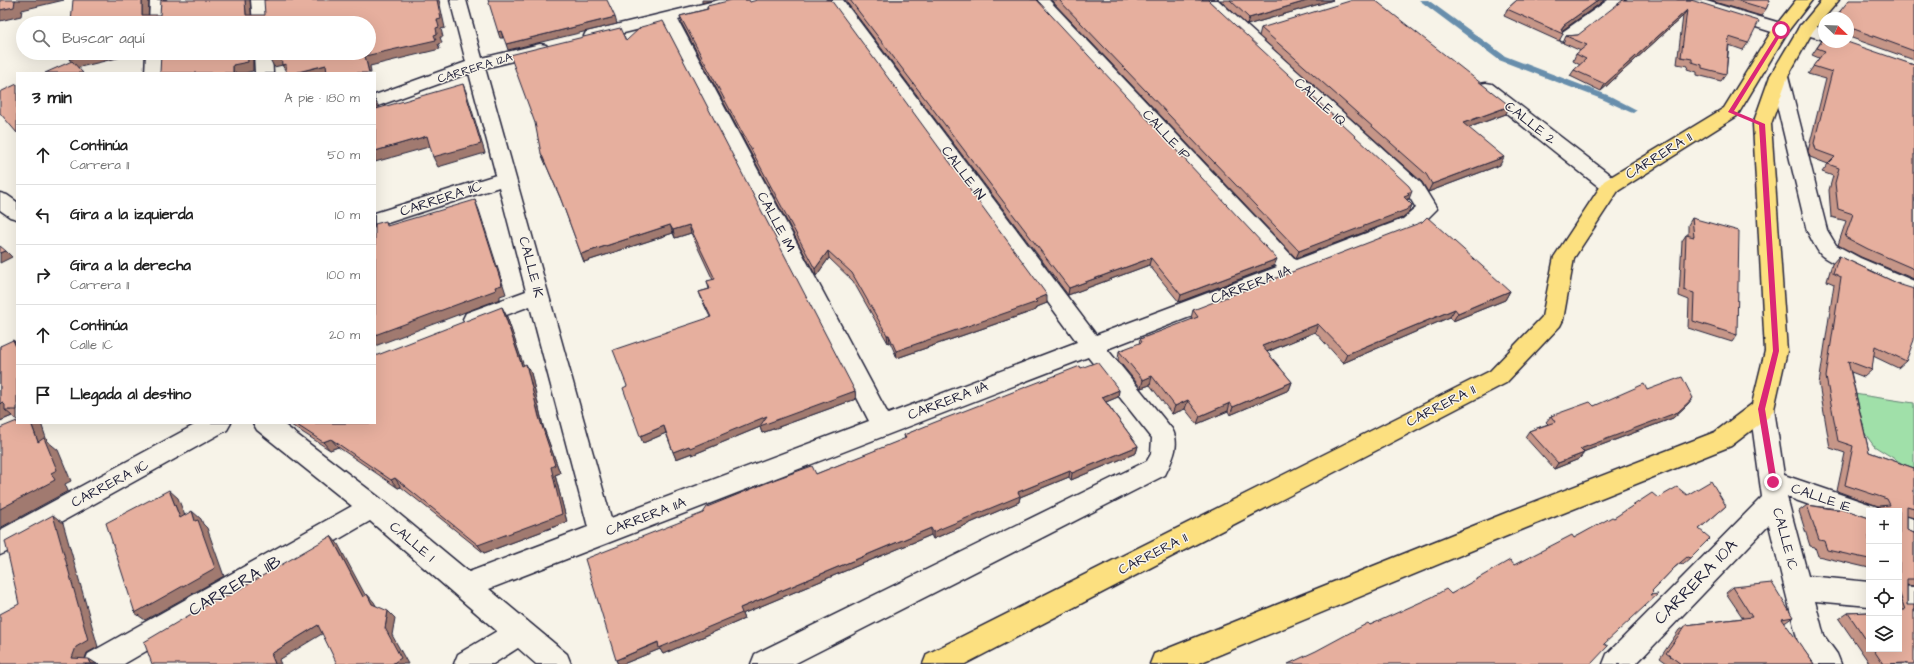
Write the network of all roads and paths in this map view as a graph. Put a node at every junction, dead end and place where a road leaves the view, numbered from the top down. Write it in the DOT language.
graph roads {
  1 [pos="158,0"];
  2 [pos="259,0"];
  3 [pos="458,0"];
  4 [pos="739,0"];
  5 [pos="835,0"];
  6 [pos="1040,0"];
  7 [pos="1208,0"];
  8 [pos="1618,0"];
  9 [pos="1686,0"];
  10 [pos="1804,0"];
  11 [pos="1831,0"];
  12 [pos="157,16"];
  13 [pos="260,16"];
  14 [pos="669,18"];
  15 [pos="1781,30"];
  16 [pos="1815,32"];
  17 [pos="1566,37"];
  18 [pos="576,40"];
  19 [pos="553,46"];
  20 [pos="155,60"];
  21 [pos="263,60"];
  22 [pos="476,65"];
  23 [pos="154,72"];
  24 [pos="264,72"];
  25 [pos="1778,76"];
  26 [pos="1474,78"];
  27 [pos="376,101"];
  28 [pos="1731,112"];
  29 [pos="1762,124"];
  30 [pos="507,178"];
  31 [pos="1611,186"];
  32 [pos="0,200"];
  33 [pos="1427,209"];
  34 [pos="16,211"];
  35 [pos="376,220"];
  36 [pos="1292,269"];
  37 [pos="1914,290"];
  38 [pos="538,295"];
  39 [pos="457,326"];
  40 [pos="1092,346"];
  41 [pos="1762,409"];
  42 [pos="266,424"];
  43 [pos="204,426"];
  44 [pos="884,426"];
  45 [pos="1774,491"];
  46 [pos="372,507"];
  47 [pos="1866,514"];
  48 [pos="1902,526"];
  49 [pos="1914,530"];
  50 [pos="603,534"];
  51 [pos="0,543"];
  52 [pos="465,586"];
  53 [pos="1798,587"];
  54 [pos="1866,594"];
  55 [pos="1902,598"];
  56 [pos="1914,599"];
  57 [pos="520,632"];
  58 [pos="98,664"];
  59 [pos="468,664"];
  60 [pos="557,664"];
  61 [pos="765,664"];
  62 [pos="937,664"];
  63 [pos="1164,664"];
  64 [pos="1617,664"];
  65 [pos="1826,664"];
  1 -- 12 [label="street"];
  2 -- 13 [label="street"];
  3 -- 22 [label="street, CALLE 1K"];
  4 -- 14 [label="street"];
  5 -- 40 [label="street, CALLE 1N"];
  6 -- 36 [label="street, CALLE 1P"];
  7 -- 33 [label="street, CALLE 1Q"];
  8 -- 17 [label="street"];
  9 -- 15 [label="street"];
  10 -- 15 [label="main road, CARRERA 11"];
  11 -- 16 [label="main road"];
  14 -- 18 [label="street"];
  14 -- 44 [label="street, CALLE 1M"];
  15 -- 28 [label="main road, CARRERA 11"];
  16 -- 25 [label="main road"];
  19 -- 22 [label="street, CARRERA 12A"];
  20 -- 23 [label="street"];
  21 -- 24 [label="street"];
  22 -- 27 [label="street, CARRERA 12A"];
  22 -- 30 [label="street, CALLE 1K"];
  25 -- 29 [label="main road"];
  25 -- 37 [label="street"];
  26 -- 31 [label="street, CALLE 2"];
  28 -- 29 [label="main road"];
  28 -- 31 [label="main road, CARRERA 11"];
  29 -- 41 [label="main road"];
  30 -- 35 [label="street, CARRERA 11C"];
  30 -- 38 [label="street, CALLE 1K"];
  31 -- 62 [label="main road, CARRERA 11"];
  32 -- 34 [label="street"];
  33 -- 36 [label="street, CARRERA 11A"];
  36 -- 40 [label="street, CARRERA 11A"];
  38 -- 39 [label="street"];
  38 -- 50 [label="street, CALLE 1K"];
  40 -- 44 [label="street, CARRERA 11A"];
  40 -- 61 [label="street, CALLE 1N"];
  41 -- 45 [label="street, CALLE 1C"];
  41 -- 63 [label="main road"];
  42 -- 46 [label="street, CALLE 1"];
  43 -- 51 [label="street, CARRERA 11C"];
  44 -- 50 [label="street, CARRERA 11A"];
  45 -- 47 [label="street, CALLE 1E"];
  45 -- 53 [label="street, CALLE 1C"];
  45 -- 64 [label="street, CARRERA 10A"];
  46 -- 52 [label="street, CALLE 1"];
  46 -- 58 [label="street, CARRERA 11B"];
  48 -- 49 [label="street"];
  50 -- 52 [label="street, CARRERA 11A"];
  52 -- 57 [label="street, CALLE 1"];
  53 -- 54 [label="street"];
  53 -- 65 [label="street, CALLE 1C"];
  55 -- 56 [label="street"];
  57 -- 59 [label="street"];
  57 -- 60 [label="street, CALLE 1"];
}
